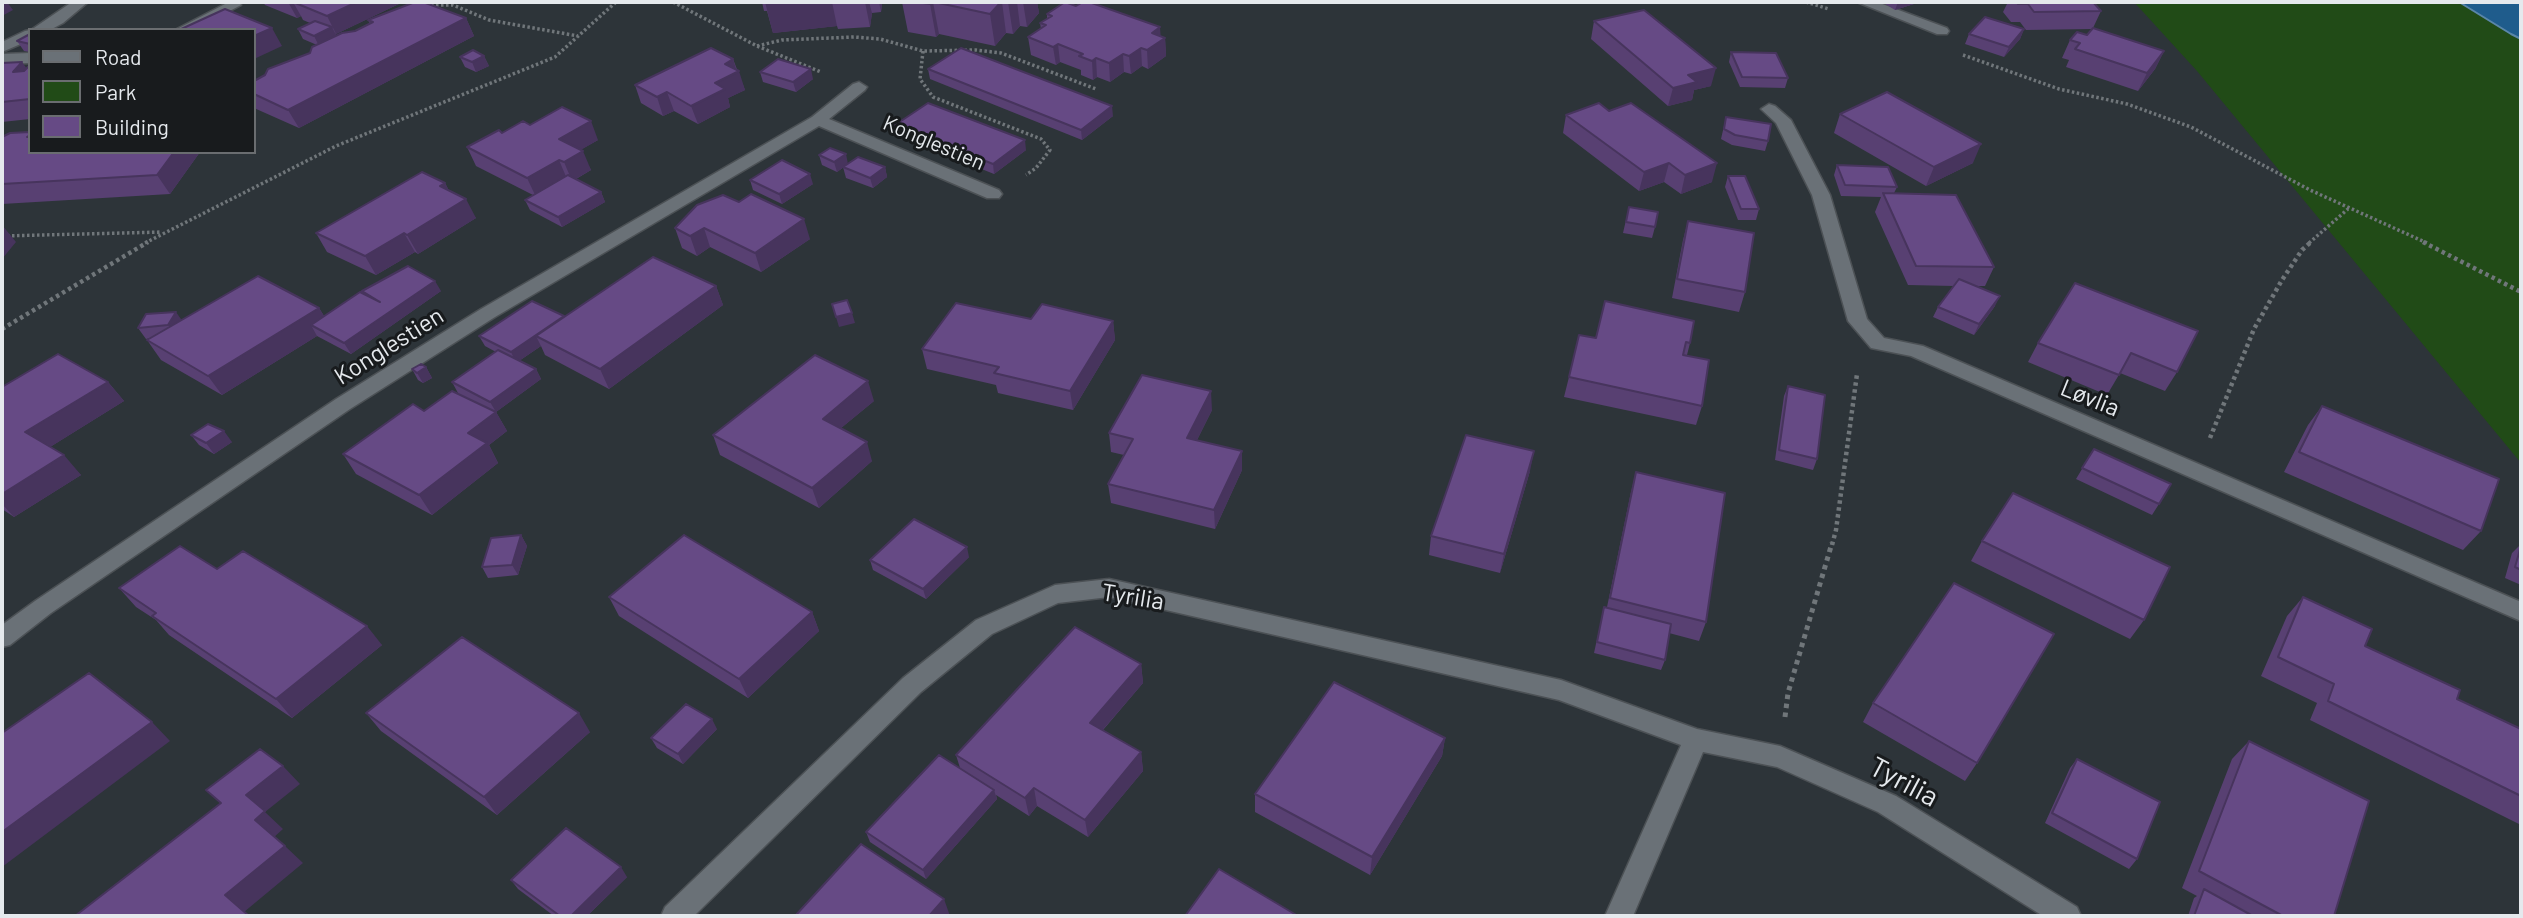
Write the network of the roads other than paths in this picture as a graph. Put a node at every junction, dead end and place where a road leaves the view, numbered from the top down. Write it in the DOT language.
graph roads {
  1 [pos="80,2"];
  2 [pos="1864,2"];
  3 [pos="234,5"];
  4 [pos="42,28"];
  5 [pos="186,28"];
  6 [pos="1942,31"];
  7 [pos="28,35"];
  8 [pos="2,48"];
  9 [pos="28,58"];
  10 [pos="2,59"];
  11 [pos="859,88"];
  12 [pos="1769,109"];
  13 [pos="818,120"];
  14 [pos="993,194"];
  15 [pos="2521,612"];
  16 [pos="2,638"];
  17 [pos="1696,740"];
  18 [pos="675,916"];
  19 [pos="1619,916"];
  20 [pos="2067,916"];
  1 -- 4 [label="street"];
  2 -- 6 [label="street"];
  3 -- 5 [label="street"];
  7 -- 8 [label="street"];
  9 -- 10 [label="street"];
  11 -- 13 [label="street, Konglestien"];
  12 -- 15 [label="street, Løvlia"];
  13 -- 14 [label="street, Konglestien"];
  13 -- 16 [label="street, Konglestien"];
  17 -- 18 [label="street, Tyrilia"];
  17 -- 19 [label="street"];
  17 -- 20 [label="street, Tyrilia"];
}
